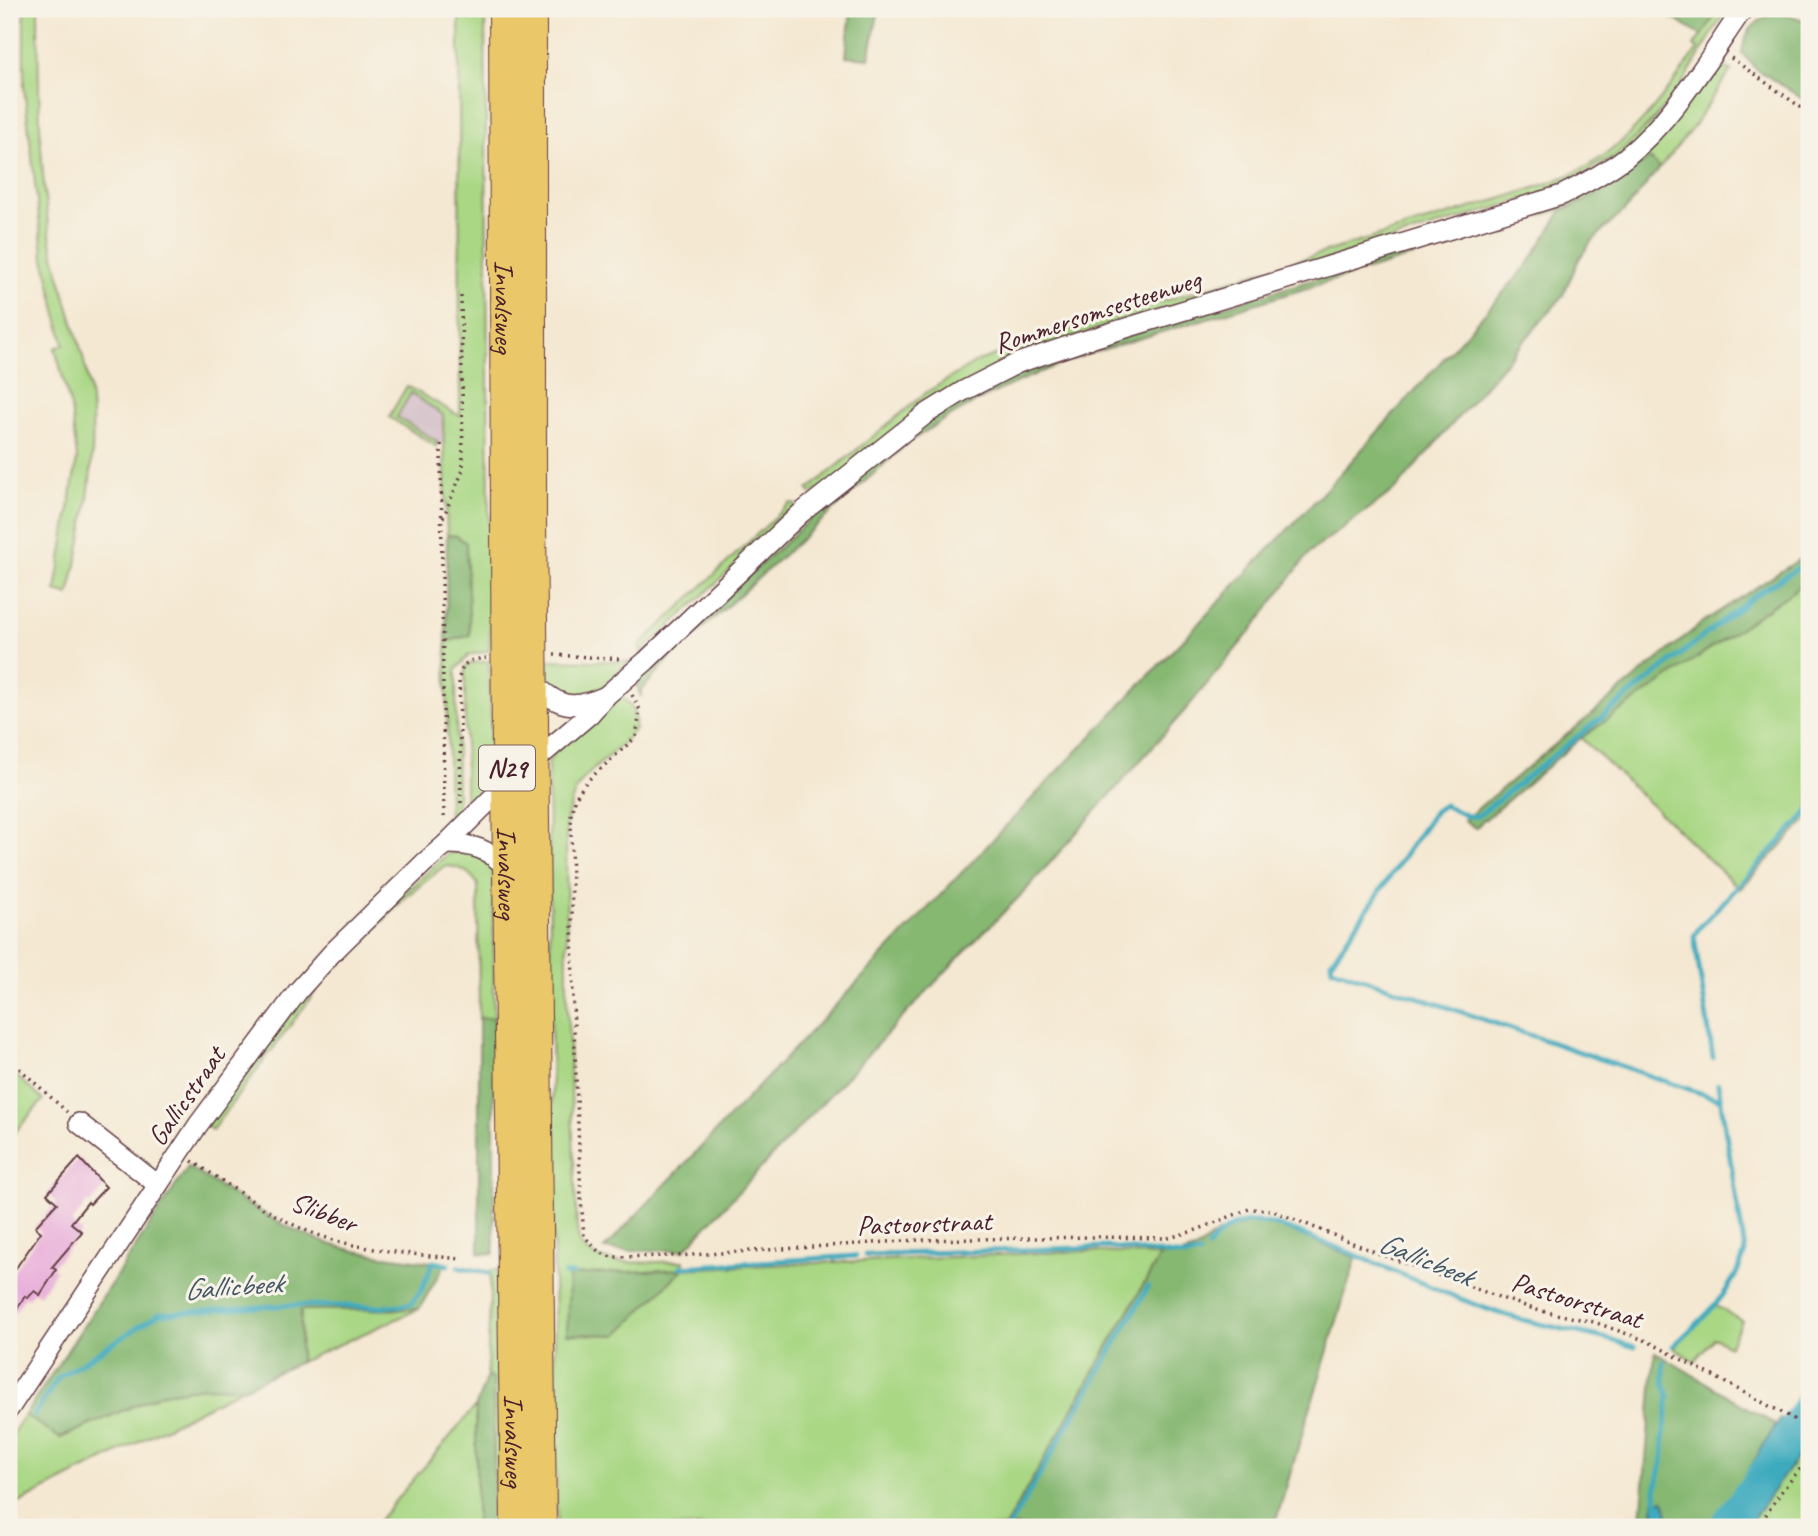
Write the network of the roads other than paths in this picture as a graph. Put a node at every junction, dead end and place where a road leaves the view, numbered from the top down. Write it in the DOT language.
graph roads {
  1 [pos="504,9"];
  2 [pos="531,9"];
  3 [pos="1742,9"];
  4 [pos="532,682"];
  5 [pos="607,695"];
  6 [pos="533,763"];
  7 [pos="507,783"];
  8 [pos="446,844"];
  9 [pos="508,869"];
  10 [pos="79,1123"];
  11 [pos="158,1185"];
  12 [pos="9,1409"];
  13 [pos="516,1527"];
  14 [pos="541,1527"];
  1 -- 7 [label="highway, Invalsweg / N29"];
  2 -- 4 [label="highway, Invalsweg / N29"];
  3 -- 5 [label="street, Rommersomsesteenweg"];
  4 -- 5 [label="street, Rommersomsesteenweg"];
  4 -- 6 [label="highway, Invalsweg / N29"];
  5 -- 6 [label="street, Rommersomsesteenweg"];
  6 -- 14 [label="highway, Invalsweg / N29"];
  7 -- 8 [label="street, Gallicstraat"];
  7 -- 9 [label="highway, Invalsweg / N29"];
  8 -- 9 [label="street"];
  8 -- 11 [label="street, Gallicstraat"];
  9 -- 13 [label="highway, Invalsweg / N29"];
  10 -- 11 [label="street"];
  11 -- 12 [label="street, Gallicstraat"];
}
